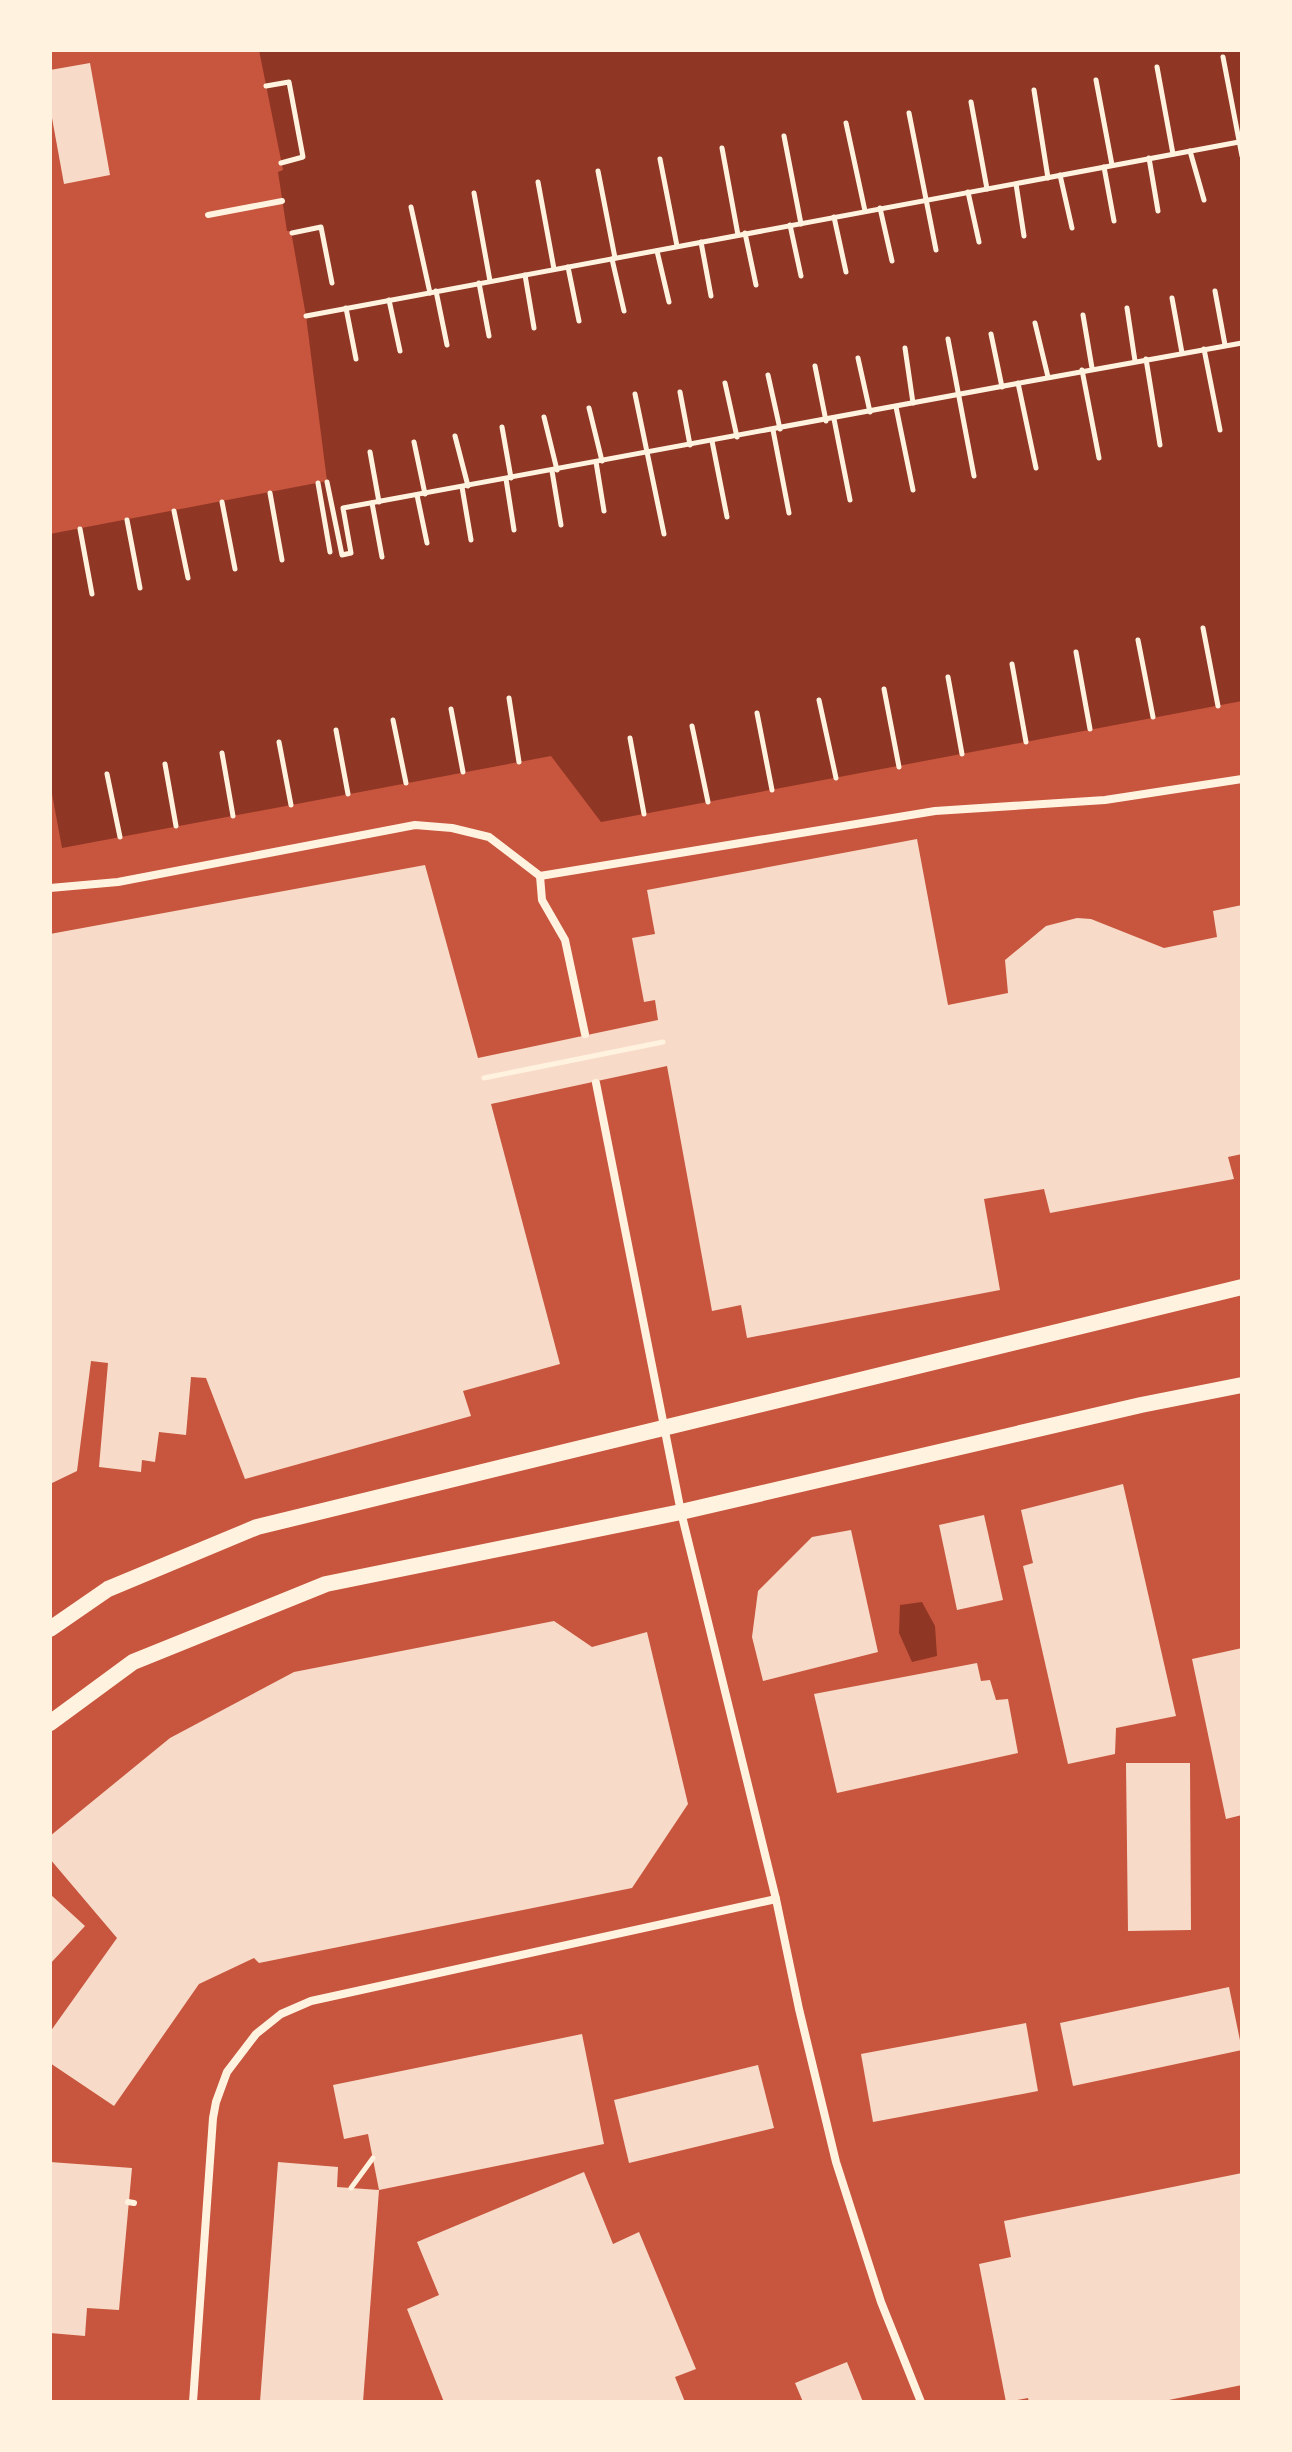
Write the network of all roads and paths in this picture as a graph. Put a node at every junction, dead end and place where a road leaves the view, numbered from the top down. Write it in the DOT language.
graph roads {
  1 [pos="1223,57"];
  2 [pos="1157,67"];
  3 [pos="1096,80"];
  4 [pos="266,86"];
  5 [pos="1034,90"];
  6 [pos="971,102"];
  7 [pos="909,113"];
  8 [pos="846,123"];
  9 [pos="784,136"];
  10 [pos="1239,142"];
  11 [pos="722,148"];
  12 [pos="1190,151"];
  13 [pos="1173,154"];
  14 [pos="1242,156"];
  15 [pos="1149,158"];
  16 [pos="660,159"];
  17 [pos="281,163"];
  18 [pos="1112,165"];
  19 [pos="1104,167"];
  20 [pos="598,171"];
  21 [pos="1060,175"];
  22 [pos="1048,178"];
  23 [pos="538,182"];
  24 [pos="1016,184"];
  25 [pos="987,189"];
  26 [pos="968,192"];
  27 [pos="474,193"];
  28 [pos="926,200"];
  29 [pos="1204,200"];
  30 [pos="282,201"];
  31 [pos="411,207"];
  32 [pos="880,208"];
  33 [pos="865,211"];
  34 [pos="1158,211"];
  35 [pos="208,215"];
  36 [pos="834,217"];
  37 [pos="1114,221"];
  38 [pos="801,224"];
  39 [pos="790,225"];
  40 [pos="1072,228"];
  41 [pos="292,233"];
  42 [pos="742,234"];
  43 [pos="1024,236"];
  44 [pos="701,242"];
  45 [pos="979,242"];
  46 [pos="677,246"];
  47 [pos="936,250"];
  48 [pos="657,251"];
  49 [pos="613,258"];
  50 [pos="892,261"];
  51 [pos="568,267"];
  52 [pos="554,269"];
  53 [pos="846,272"];
  54 [pos="525,275"];
  55 [pos="801,276"];
  56 [pos="490,281"];
  57 [pos="332,283"];
  58 [pos="479,283"];
  59 [pos="756,285"];
  60 [pos="1215,291"];
  61 [pos="433,292"];
  62 [pos="711,296"];
  63 [pos="1172,298"];
  64 [pos="389,300"];
  65 [pos="669,302"];
  66 [pos="346,308"];
  67 [pos="1127,308"];
  68 [pos="624,311"];
  69 [pos="1083,315"];
  70 [pos="306,316"];
  71 [pos="579,321"];
  72 [pos="1035,323"];
  73 [pos="534,328"];
  74 [pos="991,334"];
  75 [pos="489,336"];
  76 [pos="948,339"];
  77 [pos="1242,343"];
  78 [pos="447,345"];
  79 [pos="1225,346"];
  80 [pos="905,348"];
  81 [pos="1204,349"];
  82 [pos="400,351"];
  83 [pos="1182,353"];
  84 [pos="858,358"];
  85 [pos="356,359"];
  86 [pos="1146,359"];
  87 [pos="1135,361"];
  88 [pos="815,366"];
  89 [pos="1092,368"];
  90 [pos="1082,370"];
  91 [pos="768,375"];
  92 [pos="1048,377"];
  93 [pos="725,383"];
  94 [pos="1018,383"];
  95 [pos="1002,387"];
  96 [pos="680,392"];
  97 [pos="635,394"];
  98 [pos="959,394"];
  99 [pos="913,403"];
  100 [pos="896,407"];
  101 [pos="589,408"];
  102 [pos="870,412"];
  103 [pos="544,417"];
  104 [pos="834,419"];
  105 [pos="826,421"];
  106 [pos="502,427"];
  107 [pos="777,430"];
  108 [pos="1220,430"];
  109 [pos="455,436"];
  110 [pos="737,437"];
  111 [pos="712,441"];
  112 [pos="414,442"];
  113 [pos="690,445"];
  114 [pos="1160,445"];
  115 [pos="370,452"];
  116 [pos="648,453"];
  117 [pos="1099,458"];
  118 [pos="599,462"];
  119 [pos="1036,468"];
  120 [pos="554,470"];
  121 [pos="974,476"];
  122 [pos="508,478"];
  123 [pos="327,482"];
  124 [pos="318,483"];
  125 [pos="465,486"];
  126 [pos="913,490"];
  127 [pos="270,493"];
  128 [pos="425,494"];
  129 [pos="417,495"];
  130 [pos="850,500"];
  131 [pos="222,502"];
  132 [pos="375,503"];
  133 [pos="174,511"];
  134 [pos="604,511"];
  135 [pos="789,513"];
  136 [pos="727,517"];
  137 [pos="127,520"];
  138 [pos="561,525"];
  139 [pos="80,529"];
  140 [pos="514,530"];
  141 [pos="664,534"];
  142 [pos="471,540"];
  143 [pos="427,543"];
  144 [pos="330,552"];
  145 [pos="382,557"];
  146 [pos="282,560"];
  147 [pos="235,569"];
  148 [pos="188,578"];
  149 [pos="140,588"];
  150 [pos="92,594"];
  151 [pos="1203,628"];
  152 [pos="1138,640"];
  153 [pos="1076,652"];
  154 [pos="1012,664"];
  155 [pos="948,677"];
  156 [pos="884,689"];
  157 [pos="509,698"];
  158 [pos="819,700"];
  159 [pos="1218,706"];
  160 [pos="451,709"];
  161 [pos="757,713"];
  162 [pos="1153,717"];
  163 [pos="393,720"];
  164 [pos="692,726"];
  165 [pos="1090,729"];
  166 [pos="336,730"];
  167 [pos="630,738"];
  168 [pos="279,742"];
  169 [pos="1026,742"];
  170 [pos="222,753"];
  171 [pos="962,754"];
  172 [pos="519,762"];
  173 [pos="165,764"];
  174 [pos="899,767"];
  175 [pos="463,772"];
  176 [pos="107,774"];
  177 [pos="836,778"];
  178 [pos="1242,779"];
  179 [pos="406,783"];
  180 [pos="772,790"];
  181 [pos="348,794"];
  182 [pos="708,802"];
  183 [pos="291,805"];
  184 [pos="644,814"];
  185 [pos="233,816"];
  186 [pos="176,826"];
  187 [pos="120,837"];
  188 [pos="540,876"];
  189 [pos="50,888"];
  190 [pos="585,1034"];
  191 [pos="663,1042"];
  192 [pos="484,1078"];
  193 [pos="596,1083"];
  194 [pos="1242,1287"];
  195 [pos="1242,1385"];
  196 [pos="665,1428"];
  197 [pos="681,1512"];
  198 [pos="50,1629"];
  199 [pos="50,1723"];
  200 [pos="776,1899"];
  201 [pos="373,2158"];
  202 [pos="351,2188"];
  203 [pos="193,2402"];
  204 [pos="921,2402"];
  1 -- 10 [label="path"];
  2 -- 13 [label="path"];
  3 -- 18 [label="path"];
  4 -- 17 [label="path"];
  5 -- 22 [label="path"];
  6 -- 25 [label="path"];
  7 -- 28 [label="path"];
  8 -- 33 [label="path"];
  9 -- 38 [label="path"];
  10 -- 12 [label="path"];
  10 -- 14 [label="path"];
  11 -- 42 [label="path"];
  12 -- 13 [label="path"];
  12 -- 29 [label="path"];
  13 -- 15 [label="path"];
  15 -- 18 [label="path"];
  15 -- 34 [label="path"];
  16 -- 46 [label="path"];
  18 -- 19 [label="path"];
  19 -- 21 [label="path"];
  19 -- 37 [label="path"];
  20 -- 49 [label="path"];
  21 -- 22 [label="path"];
  21 -- 40 [label="path"];
  22 -- 24 [label="path"];
  23 -- 52 [label="path"];
  24 -- 25 [label="path"];
  24 -- 43 [label="path"];
  25 -- 26 [label="path"];
  26 -- 28 [label="path"];
  26 -- 45 [label="path"];
  27 -- 56 [label="path"];
  28 -- 32 [label="path"];
  28 -- 47 [label="path"];
  30 -- 35 [label="lane"];
  31 -- 61 [label="path"];
  32 -- 33 [label="path"];
  32 -- 50 [label="path"];
  33 -- 36 [label="path"];
  36 -- 38 [label="path"];
  36 -- 53 [label="path"];
  38 -- 39 [label="path"];
  39 -- 42 [label="path"];
  39 -- 55 [label="path"];
  41 -- 57 [label="path"];
  42 -- 44 [label="path"];
  42 -- 59 [label="path"];
  44 -- 46 [label="path"];
  44 -- 62 [label="path"];
  46 -- 48 [label="path"];
  48 -- 49 [label="path"];
  48 -- 65 [label="path"];
  49 -- 51 [label="path"];
  49 -- 68 [label="path"];
  51 -- 52 [label="path"];
  51 -- 71 [label="path"];
  52 -- 54 [label="path"];
  54 -- 56 [label="path"];
  54 -- 73 [label="path"];
  56 -- 58 [label="path"];
  58 -- 61 [label="path"];
  58 -- 75 [label="path"];
  60 -- 79 [label="path"];
  61 -- 64 [label="path"];
  61 -- 78 [label="path"];
  63 -- 83 [label="path"];
  64 -- 66 [label="path"];
  64 -- 82 [label="path"];
  66 -- 70 [label="path"];
  66 -- 85 [label="path"];
  67 -- 87 [label="path"];
  69 -- 89 [label="path"];
  72 -- 92 [label="path"];
  74 -- 95 [label="path"];
  76 -- 98 [label="path"];
  77 -- 79 [label="path"];
  79 -- 81 [label="path"];
  80 -- 99 [label="path"];
  81 -- 83 [label="path"];
  81 -- 108 [label="path"];
  83 -- 86 [label="path"];
  84 -- 102 [label="path"];
  86 -- 87 [label="path"];
  86 -- 114 [label="path"];
  87 -- 89 [label="path"];
  88 -- 105 [label="path"];
  89 -- 90 [label="path"];
  90 -- 92 [label="path"];
  90 -- 117 [label="path"];
  91 -- 107 [label="path"];
  92 -- 94 [label="path"];
  93 -- 110 [label="path"];
  94 -- 95 [label="path"];
  94 -- 119 [label="path"];
  95 -- 98 [label="path"];
  96 -- 113 [label="path"];
  97 -- 116 [label="path"];
  98 -- 99 [label="path"];
  98 -- 121 [label="path"];
  99 -- 100 [label="path"];
  100 -- 102 [label="path"];
  100 -- 126 [label="path"];
  101 -- 118 [label="path"];
  102 -- 104 [label="path"];
  103 -- 120 [label="path"];
  104 -- 105 [label="path"];
  104 -- 130 [label="path"];
  105 -- 107 [label="path"];
  106 -- 122 [label="path"];
  107 -- 110 [label="path"];
  107 -- 135 [label="path"];
  109 -- 125 [label="path"];
  110 -- 111 [label="path"];
  111 -- 113 [label="path"];
  111 -- 136 [label="path"];
  112 -- 128 [label="path"];
  113 -- 116 [label="path"];
  115 -- 132 [label="path"];
  116 -- 118 [label="path"];
  116 -- 141 [label="path"];
  118 -- 120 [label="path"];
  118 -- 134 [label="path"];
  120 -- 122 [label="path"];
  120 -- 138 [label="path"];
  122 -- 125 [label="path"];
  122 -- 140 [label="path"];
  123 -- 132 [label="path"];
  124 -- 144 [label="path"];
  125 -- 128 [label="path"];
  125 -- 142 [label="path"];
  127 -- 146 [label="path"];
  128 -- 129 [label="path"];
  129 -- 132 [label="path"];
  129 -- 143 [label="path"];
  131 -- 147 [label="path"];
  132 -- 145 [label="path"];
  133 -- 148 [label="path"];
  137 -- 149 [label="path"];
  139 -- 150 [label="path"];
  151 -- 159 [label="path"];
  152 -- 162 [label="path"];
  153 -- 165 [label="path"];
  154 -- 169 [label="path"];
  155 -- 171 [label="path"];
  156 -- 174 [label="path"];
  157 -- 172 [label="path"];
  158 -- 177 [label="path"];
  160 -- 175 [label="path"];
  161 -- 180 [label="path"];
  163 -- 179 [label="path"];
  164 -- 182 [label="path"];
  166 -- 181 [label="path"];
  167 -- 184 [label="path"];
  168 -- 183 [label="path"];
  170 -- 185 [label="path"];
  173 -- 186 [label="path"];
  176 -- 187 [label="path"];
  178 -- 188 [label="street"];
  188 -- 189 [label="street"];
  188 -- 190 [label="street"];
  191 -- 192 [label="path"];
  193 -- 196 [label="street"];
  194 -- 196 [label="main road"];
  195 -- 197 [label="main road"];
  196 -- 197 [label="street"];
  196 -- 198 [label="main road"];
  197 -- 199 [label="main road"];
  197 -- 200 [label="street"];
  200 -- 203 [label="street"];
  200 -- 204 [label="street"];
  201 -- 202 [label="path"];
}
